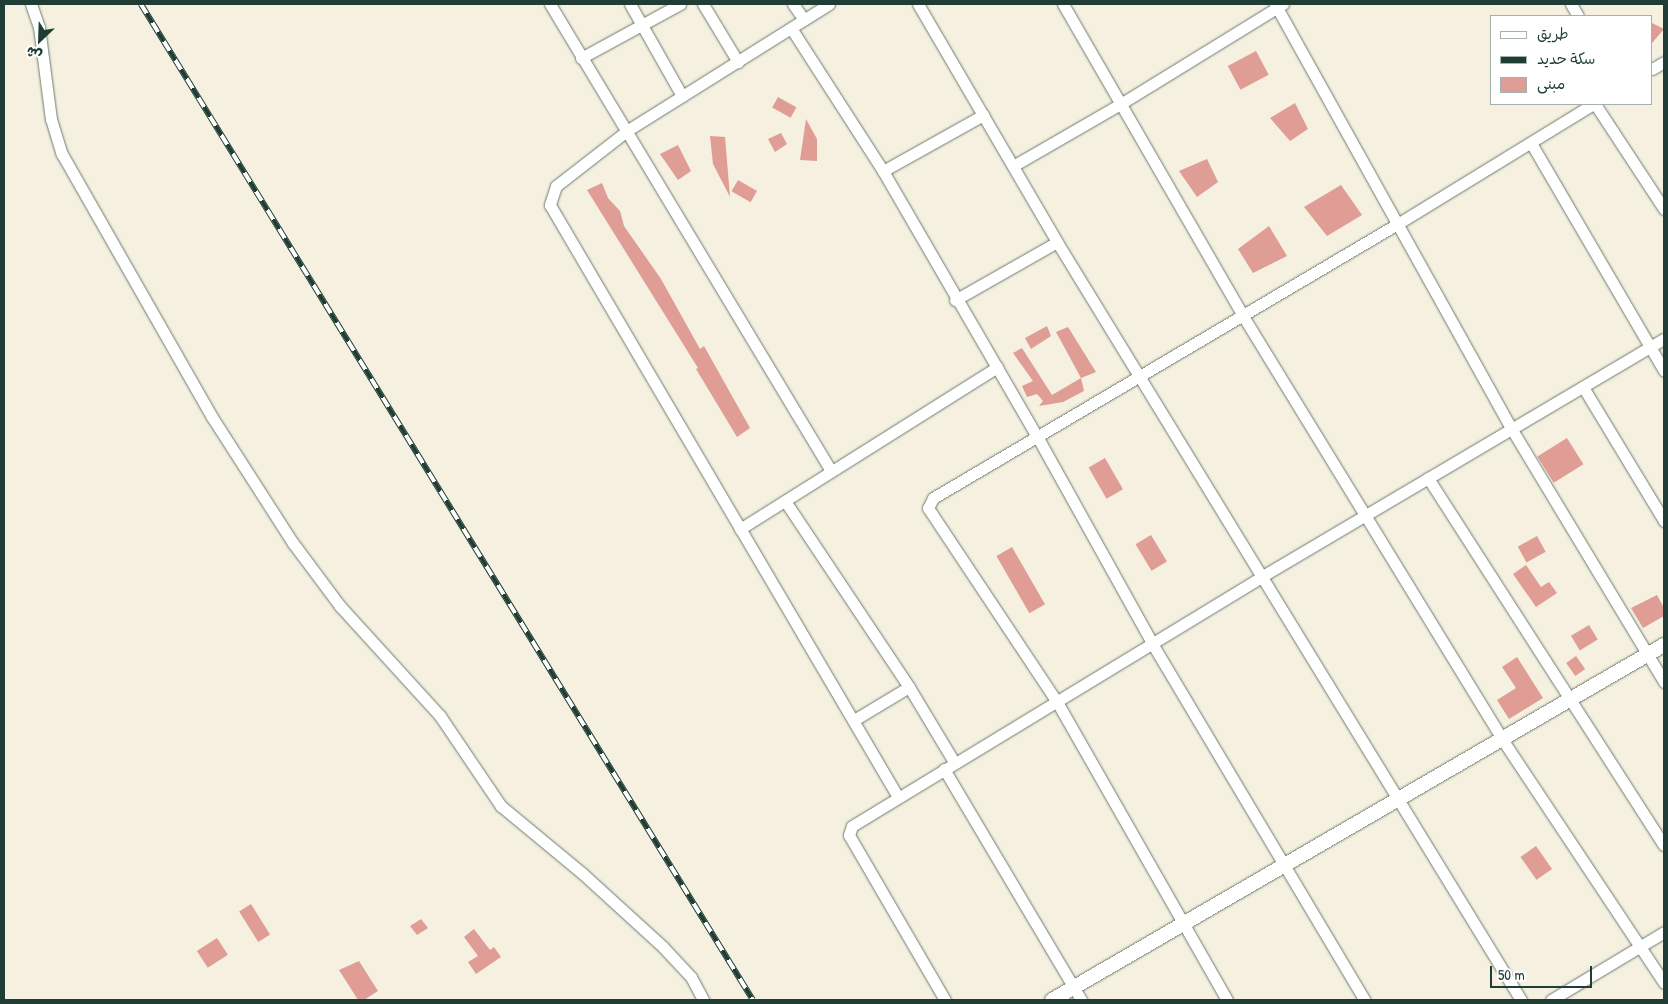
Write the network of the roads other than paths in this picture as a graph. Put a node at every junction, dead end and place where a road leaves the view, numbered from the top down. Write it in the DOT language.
graph roads {
  1 [pos="31,4"];
  2 [pos="630,4"];
  3 [pos="680,4"];
  4 [pos="703,4"];
  5 [pos="793,4"];
  6 [pos="829,4"];
  7 [pos="918,4"];
  8 [pos="1062,4"];
  9 [pos="1571,4"];
  10 [pos="1278,5"];
  11 [pos="556,6"];
  12 [pos="1577,15"];
  13 [pos="804,20"];
  14 [pos="641,25"];
  15 [pos="791,28"];
  16 [pos="581,58"];
  17 [pos="738,62"];
  18 [pos="1664,62"];
  19 [pos="1653,68"];
  20 [pos="682,96"];
  21 [pos="1122,103"];
  22 [pos="1592,105"];
  23 [pos="1595,105"];
  24 [pos="983,115"];
  25 [pos="628,130"];
  26 [pos="1531,143"];
  27 [pos="1013,166"];
  28 [pos="882,171"];
  29 [pos="1664,209"];
  30 [pos="1399,223"];
  31 [pos="1057,242"];
  32 [pos="955,300"];
  33 [pos="1243,316"];
  34 [pos="1664,339"];
  35 [pos="1650,348"];
  36 [pos="996,367"];
  37 [pos="1664,371"];
  38 [pos="1138,375"];
  39 [pos="1583,387"];
  40 [pos="1511,428"];
  41 [pos="1038,438"];
  42 [pos="831,470"];
  43 [pos="1428,478"];
  44 [pos="785,501"];
  45 [pos="1367,516"];
  46 [pos="1664,521"];
  47 [pos="740,529"];
  48 [pos="1261,577"];
  49 [pos="1153,645"];
  50 [pos="1664,646"];
  51 [pos="1648,655"];
  52 [pos="1664,682"];
  53 [pos="909,688"];
  54 [pos="1570,699"];
  55 [pos="1057,702"];
  56 [pos="854,720"];
  57 [pos="1502,739"];
  58 [pos="954,762"];
  59 [pos="944,769"];
  60 [pos="898,797"];
  61 [pos="1398,801"];
  62 [pos="1664,845"];
  63 [pos="1285,867"];
  64 [pos="1183,924"];
  65 [pos="1664,932"];
  66 [pos="1642,946"];
  67 [pos="1664,983"];
  68 [pos="1077,994"];
  69 [pos="703,1000"];
  70 [pos="945,1000"];
  71 [pos="1052,1000"];
  72 [pos="1227,1000"];
  73 [pos="1365,1000"];
  74 [pos="1521,1000"];
  75 [pos="1551,1000"];
  1 -- 69 [label="street"];
  2 -- 14 [label="street"];
  3 -- 14 [label="street"];
  4 -- 17 [label="street"];
  5 -- 13 [label="street"];
  6 -- 13 [label="street"];
  7 -- 24 [label="street"];
  8 -- 21 [label="street"];
  9 -- 12 [label="street"];
  10 -- 21 [label="street"];
  10 -- 30 [label="street"];
  11 -- 16 [label="street"];
  13 -- 15 [label="street"];
  14 -- 16 [label="street"];
  14 -- 20 [label="street"];
  15 -- 17 [label="street"];
  15 -- 28 [label="street"];
  16 -- 25 [label="street"];
  17 -- 20 [label="street"];
  18 -- 19 [label="street"];
  20 -- 25 [label="street"];
  21 -- 27 [label="street"];
  21 -- 33 [label="street"];
  22 -- 26 [label="street"];
  23 -- 29 [label="street"];
  24 -- 27 [label="street"];
  24 -- 28 [label="street"];
  25 -- 42 [label="street"];
  25 -- 47 [label="street"];
  26 -- 30 [label="street"];
  26 -- 35 [label="street"];
  27 -- 31 [label="street"];
  28 -- 32 [label="street"];
  30 -- 33 [label="street"];
  30 -- 40 [label="street"];
  31 -- 32 [label="street"];
  31 -- 38 [label="street"];
  32 -- 36 [label="street"];
  33 -- 38 [label="street"];
  33 -- 45 [label="street"];
  34 -- 35 [label="street"];
  35 -- 37 [label="street"];
  35 -- 39 [label="street"];
  36 -- 41 [label="street"];
  36 -- 42 [label="street"];
  38 -- 41 [label="street"];
  38 -- 48 [label="street"];
  39 -- 40 [label="street"];
  39 -- 46 [label="street"];
  40 -- 43 [label="street"];
  40 -- 51 [label="street"];
  41 -- 49 [label="street"];
  41 -- 55 [label="street"];
  42 -- 44 [label="street"];
  43 -- 45 [label="street"];
  43 -- 54 [label="street"];
  44 -- 47 [label="street"];
  44 -- 53 [label="street"];
  45 -- 48 [label="street"];
  45 -- 57 [label="street"];
  47 -- 56 [label="street"];
  48 -- 49 [label="street"];
  48 -- 61 [label="street"];
  49 -- 55 [label="street"];
  49 -- 63 [label="street"];
  50 -- 51 [label="street"];
  51 -- 52 [label="street"];
  51 -- 54 [label="street"];
  53 -- 56 [label="street"];
  53 -- 58 [label="street"];
  54 -- 57 [label="street"];
  54 -- 62 [label="street"];
  55 -- 58 [label="street"];
  55 -- 64 [label="street"];
  56 -- 60 [label="street"];
  57 -- 61 [label="street"];
  57 -- 66 [label="street"];
  58 -- 59 [label="street"];
  59 -- 60 [label="street"];
  59 -- 68 [label="street"];
  60 -- 70 [label="street"];
  61 -- 63 [label="street"];
  61 -- 74 [label="street"];
  63 -- 64 [label="street"];
  63 -- 73 [label="street"];
  64 -- 68 [label="street"];
  64 -- 72 [label="street"];
  65 -- 66 [label="street"];
  66 -- 67 [label="street"];
  66 -- 75 [label="street"];
  68 -- 71 [label="street"];
}
